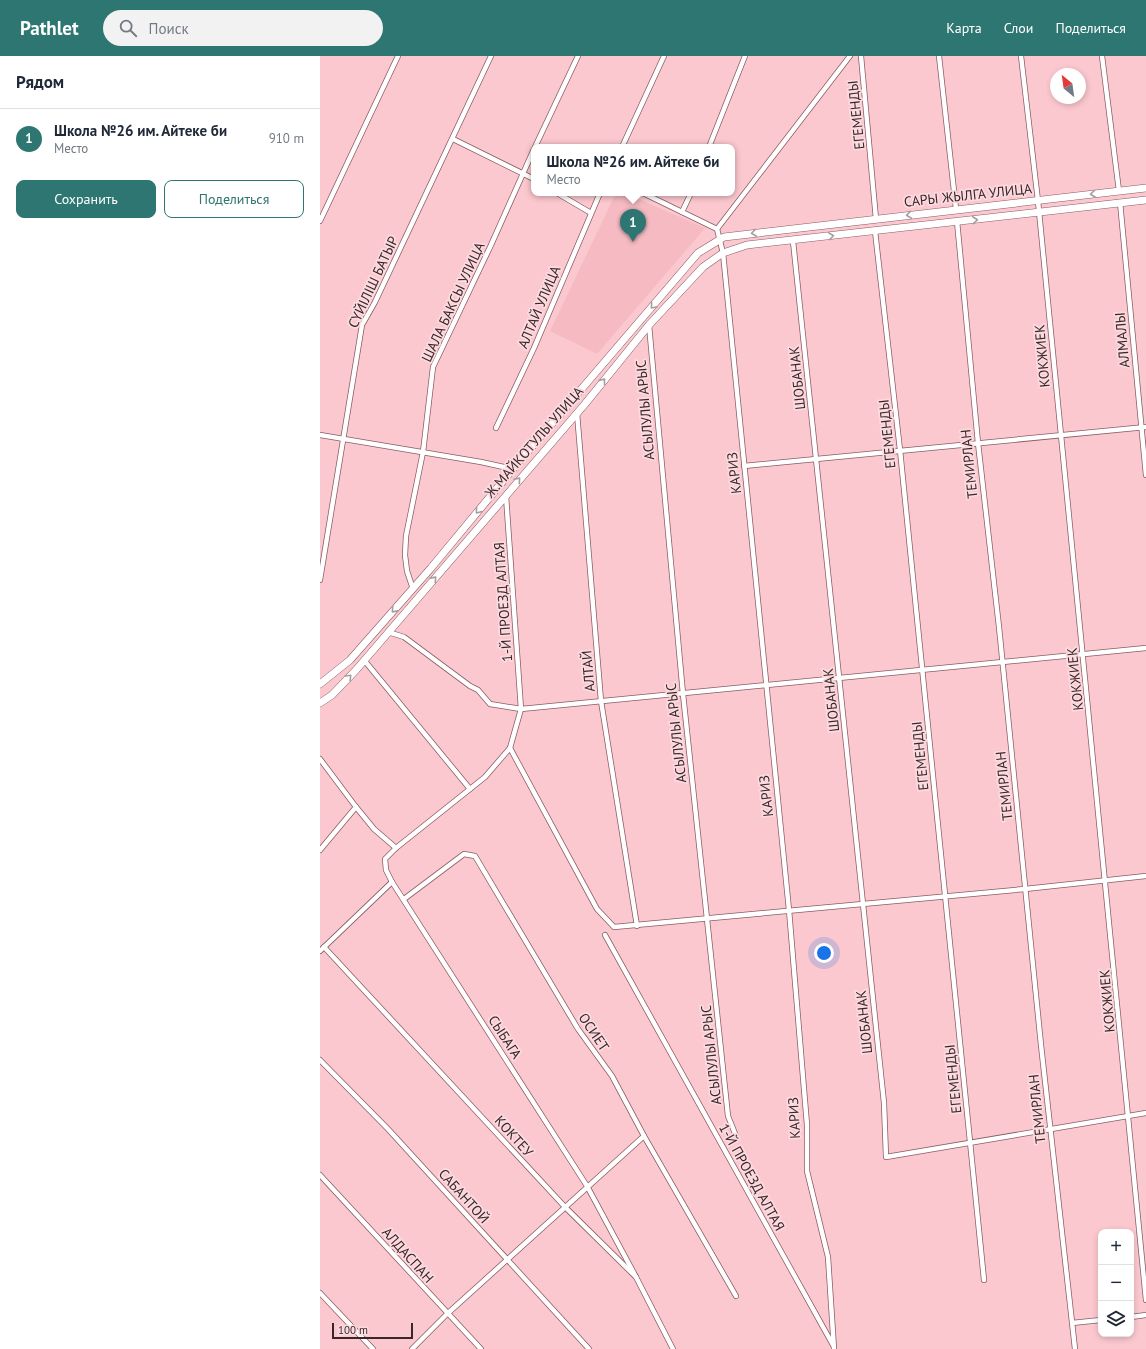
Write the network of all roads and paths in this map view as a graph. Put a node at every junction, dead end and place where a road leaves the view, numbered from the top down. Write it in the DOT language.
graph roads {
  1 [pos="398,56"];
  2 [pos="491,56"];
  3 [pos="578,56"];
  4 [pos="664,56"];
  5 [pos="850,56"];
  6 [pos="861,56"];
  7 [pos="939,56"];
  8 [pos="1021,56"];
  9 [pos="1102,56"];
  10 [pos="743,57"];
  11 [pos="453,139"];
  12 [pos="536,144"];
  13 [pos="623,144"];
  14 [pos="709,144"];
  15 [pos="531,156"];
  16 [pos="524,173"];
  17 [pos="531,177"];
  18 [pos="1146,188"];
  19 [pos="1119,191"];
  20 [pos="563,196"];
  21 [pos="599,196"];
  22 [pos="649,196"];
  23 [pos="690,196"];
  24 [pos="1146,200"];
  25 [pos="1038,201"];
  26 [pos="1120,202"];
  27 [pos="956,209"];
  28 [pos="682,212"];
  29 [pos="591,213"];
  30 [pos="1040,213"];
  31 [pos="876,219"];
  32 [pos="320,221"];
  33 [pos="957,221"];
  34 [pos="792,228"];
  35 [pos="718,229"];
  36 [pos="874,231"];
  37 [pos="720,239"];
  38 [pos="793,241"];
  39 [pos="723,253"];
  40 [pos="649,325"];
  41 [pos="577,413"];
  42 [pos="1143,427"];
  43 [pos="496,428"];
  44 [pos="320,435"];
  45 [pos="1060,435"];
  46 [pos="343,438"];
  47 [pos="978,443"];
  48 [pos="900,450"];
  49 [pos="423,452"];
  50 [pos="817,459"];
  51 [pos="744,466"];
  52 [pos="513,469"];
  53 [pos="1146,475"];
  54 [pos="506,494"];
  55 [pos="467,526"];
  56 [pos="474,532"];
  57 [pos="320,580"];
  58 [pos="413,589"];
  59 [pos="388,632"];
  60 [pos="1146,648"];
  61 [pos="1083,654"];
  62 [pos="364,660"];
  63 [pos="1002,662"];
  64 [pos="922,670"];
  65 [pos="840,678"];
  66 [pos="320,684"];
  67 [pos="766,686"];
  68 [pos="683,694"];
  69 [pos="601,701"];
  70 [pos="320,703"];
  71 [pos="521,709"];
  72 [pos="510,748"];
  73 [pos="320,759"];
  74 [pos="470,789"];
  75 [pos="356,807"];
  76 [pos="396,848"];
  77 [pos="320,850"];
  78 [pos="1146,876"];
  79 [pos="1106,880"];
  80 [pos="392,882"];
  81 [pos="1025,889"];
  82 [pos="946,896"];
  83 [pos="404,899"];
  84 [pos="863,904"];
  85 [pos="789,910"];
  86 [pos="707,919"];
  87 [pos="637,926"];
  88 [pos="605,935"];
  89 [pos="324,947"];
  90 [pos="320,951"];
  91 [pos="320,1060"];
  92 [pos="1146,1113"];
  93 [pos="1129,1116"];
  94 [pos="1050,1129"];
  95 [pos="644,1136"];
  96 [pos="736,1136"];
  97 [pos="970,1142"];
  98 [pos="320,1175"];
  99 [pos="587,1186"];
  100 [pos="565,1208"];
  101 [pos="507,1260"];
  102 [pos="636,1277"];
  103 [pos="984,1280"];
  104 [pos="320,1293"];
  105 [pos="736,1296"];
  106 [pos="1146,1300"];
  107 [pos="447,1314"];
  108 [pos="1146,1315"];
  109 [pos="1134,1317"];
  110 [pos="1098,1320"];
  111 [pos="1072,1323"];
  112 [pos="834,1348"];
  113 [pos="373,1349"];
  114 [pos="412,1349"];
  115 [pos="481,1349"];
  116 [pos="590,1349"];
  117 [pos="673,1349"];
  118 [pos="1075,1349"];
  1 -- 32 [label="street"];
  2 -- 11 [label="street, СҮЙІЛІШ БАТЫР"];
  3 -- 12 [label="street, ШАЛА БАКСЫ УЛИЦА"];
  4 -- 13 [label="street"];
  5 -- 35 [label="street"];
  6 -- 31 [label="street, ЕГЕМЕНДЫ"];
  7 -- 27 [label="street"];
  8 -- 25 [label="street, КОКЖИЕК"];
  9 -- 19 [label="street"];
  10 -- 14 [label="street"];
  11 -- 16 [label="street"];
  11 -- 46 [label="street, СҮЙІЛІШ БАТЫР"];
  15 -- 16 [label="street, ШАЛА БАКСЫ УЛИЦА"];
  16 -- 17 [label="street"];
  16 -- 49 [label="street, ШАЛА БАКСЫ УЛИЦА"];
  18 -- 19 [label="street, САРЫ ЖЫЛГА УЛИЦА"];
  19 -- 25 [label="street, САРЫ ЖЫЛГА УЛИЦА, one-way"];
  20 -- 29 [label="street"];
  21 -- 29 [label="street, АЛТАЙ УЛИЦА"];
  22 -- 28 [label="street"];
  23 -- 28 [label="street"];
  24 -- 26 [label="street, САРЫ ЖЫЛГА УЛИЦА"];
  25 -- 27 [label="street, САРЫ ЖЫЛГА УЛИЦА"];
  25 -- 30 [label="street, КОКЖИЕК"];
  26 -- 30 [label="street, САРЫ ЖЫЛГА УЛИЦА"];
  26 -- 42 [label="street, АЛМАЛЫ"];
  27 -- 31 [label="street, САРЫ ЖЫЛГА УЛИЦА, one-way"];
  28 -- 35 [label="street"];
  29 -- 43 [label="street, АЛТАЙ УЛИЦА"];
  33 -- 30 [label="street, САРЫ ЖЫЛГА УЛИЦА, one-way"];
  30 -- 45 [label="street, КОКЖИЕК"];
  31 -- 34 [label="street, САРЫ ЖЫЛГА УЛИЦА"];
  33 -- 36 [label="street, САРЫ ЖЫЛГА УЛИЦА"];
  33 -- 47 [label="street, ТЕМИРЛАН"];
  34 -- 37 [label="street, Ж.МАЙКОТУЛЫ УЛИЦА, one-way"];
  35 -- 37 [label="street, КАРИЗ"];
  38 -- 36 [label="street, САРЫ ЖЫЛГА УЛИЦА, one-way"];
  36 -- 48 [label="street, ЕГЕМЕНДЫ"];
  37 -- 39 [label="street, КАРИЗ"];
  37 -- 52 [label="street, Ж.МАЙКОТУЛЫ УЛИЦА, one-way"];
  38 -- 39 [label="street, Ж.МАЙКОТУЛЫ УЛИЦА"];
  38 -- 50 [label="street, ШОБАНАК"];
  39 -- 40 [label="street, Ж.МАЙКОТУЛЫ УЛИЦА"];
  39 -- 51 [label="street, КАРИЗ"];
  41 -- 40 [label="street, Ж.МАЙКОТУЛЫ УЛИЦА, one-way"];
  40 -- 68 [label="street, АСЫЛУЛЫ АРЫС"];
  54 -- 41 [label="street, Ж.МАЙКОТУЛЫ УЛИЦА, one-way"];
  41 -- 69 [label="street, АЛТАЙ"];
  42 -- 45 [label="street"];
  42 -- 53 [label="street, АЛМАЛЫ"];
  44 -- 46 [label="street"];
  45 -- 47 [label="street"];
  45 -- 61 [label="street, КОКЖИЕК"];
  46 -- 49 [label="street"];
  46 -- 57 [label="street, СҮЙІЛІШ БАТЫР"];
  47 -- 48 [label="street"];
  47 -- 63 [label="street, ТЕМИРЛАН"];
  48 -- 50 [label="street"];
  48 -- 64 [label="street, ЕГЕМЕНДЫ"];
  49 -- 52 [label="street"];
  49 -- 58 [label="street, ШАЛА БАКСЫ УЛИЦА"];
  50 -- 51 [label="street"];
  50 -- 65 [label="street, ШОБАНАК"];
  51 -- 67 [label="street, КАРИЗ"];
  52 -- 55 [label="street, Ж.МАЙКОТУЛЫ УЛИЦА, one-way"];
  54 -- 56 [label="street, Ж.МАЙКОТУЛЫ УЛИЦА"];
  54 -- 71 [label="street, 1-Й ПРОЕЗД АЛТАЯ"];
  55 -- 56 [label="street"];
  55 -- 58 [label="street, Ж.МАЙКОТУЛЫ УЛИЦА"];
  59 -- 56 [label="street, Ж.МАЙКОТУЛЫ УЛИЦА, one-way"];
  58 -- 66 [label="street, Ж.МАЙКОТУЛЫ УЛИЦА, one-way"];
  59 -- 62 [label="street, Ж.МАЙКОТУЛЫ УЛИЦА"];
  59 -- 71 [label="street"];
  60 -- 61 [label="street"];
  61 -- 63 [label="street"];
  61 -- 79 [label="street, КОКЖИЕК"];
  70 -- 62 [label="street, Ж.МАЙКОТУЛЫ УЛИЦА, one-way"];
  62 -- 74 [label="street"];
  63 -- 64 [label="street"];
  63 -- 81 [label="street, ТЕМИРЛАН"];
  64 -- 65 [label="street"];
  64 -- 82 [label="street, ЕГЕМЕНДЫ"];
  65 -- 67 [label="street"];
  65 -- 84 [label="street, ШОБАНАК"];
  67 -- 68 [label="street"];
  67 -- 85 [label="street, КАРИЗ"];
  68 -- 69 [label="street"];
  68 -- 86 [label="street, АСЫЛУЛЫ АРЫС"];
  69 -- 71 [label="street"];
  69 -- 87 [label="street, АЛТАЙ"];
  71 -- 72 [label="street, 1-Й ПРОЕЗД АЛТАЯ"];
  72 -- 74 [label="street"];
  72 -- 87 [label="street"];
  73 -- 75 [label="street"];
  74 -- 76 [label="street"];
  75 -- 76 [label="street"];
  75 -- 77 [label="street"];
  76 -- 80 [label="street, СЫБАГА"];
  78 -- 79 [label="street"];
  79 -- 81 [label="street"];
  79 -- 93 [label="street, КОКЖИЕК"];
  80 -- 83 [label="street, СЫБАГА"];
  80 -- 89 [label="street"];
  81 -- 82 [label="street"];
  81 -- 94 [label="street, ТЕМИРЛАН"];
  82 -- 84 [label="street"];
  82 -- 97 [label="street, ЕГЕМЕНДЫ"];
  83 -- 95 [label="street, ОСИЕТ"];
  83 -- 99 [label="street, СЫБАГА"];
  84 -- 85 [label="street"];
  84 -- 97 [label="street, ШОБАНАК"];
  85 -- 86 [label="street"];
  85 -- 112 [label="street, КАРИЗ"];
  86 -- 87 [label="street"];
  86 -- 96 [label="street, АСЫЛУЛЫ АРЫС"];
  88 -- 112 [label="street, 1-Й ПРОЕЗД АЛТАЯ"];
  89 -- 90 [label="street"];
  89 -- 100 [label="street, КОКТЕУ"];
  91 -- 101 [label="street, САБАНТОЙ"];
  92 -- 93 [label="street"];
  93 -- 94 [label="street"];
  93 -- 106 [label="street, КОКЖИЕК"];
  94 -- 97 [label="street"];
  94 -- 111 [label="street, ТЕМИРЛАН"];
  95 -- 99 [label="street"];
  95 -- 105 [label="street, ОСИЕТ"];
  97 -- 103 [label="street, ЕГЕМЕНДЫ"];
  98 -- 107 [label="street, АЛДАСПАН"];
  99 -- 100 [label="street"];
  99 -- 102 [label="street, СЫБАГА"];
  100 -- 101 [label="street"];
  100 -- 102 [label="street, КОКТЕУ"];
  101 -- 107 [label="street"];
  101 -- 116 [label="street, САБАНТОЙ"];
  102 -- 117 [label="street, КОКТЕУ"];
  104 -- 113 [label="street"];
  107 -- 114 [label="street"];
  107 -- 115 [label="street, АЛДАСПАН"];
  108 -- 109 [label="street"];
  110 -- 111 [label="street"];
  111 -- 118 [label="street, ТЕМИРЛАН"];
}
